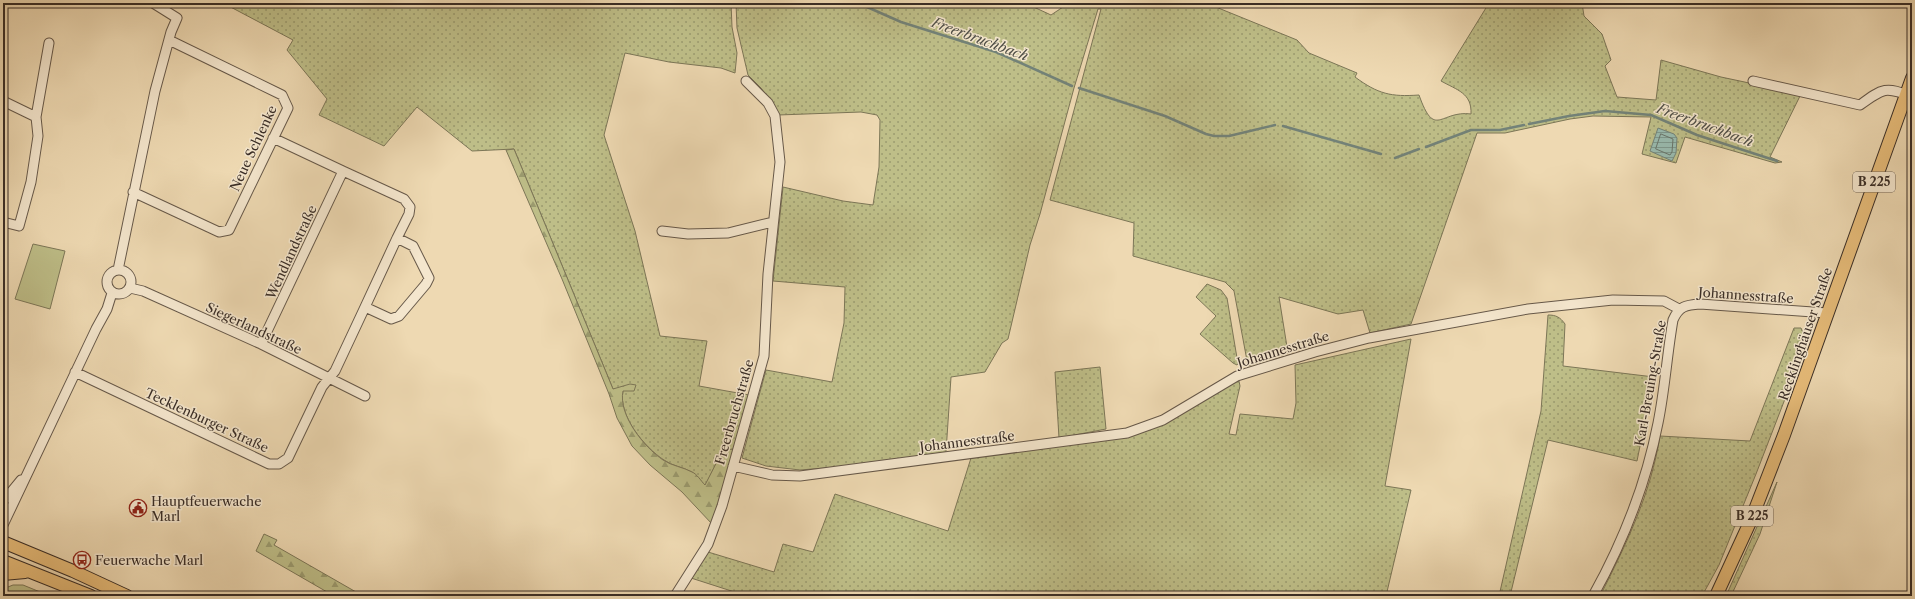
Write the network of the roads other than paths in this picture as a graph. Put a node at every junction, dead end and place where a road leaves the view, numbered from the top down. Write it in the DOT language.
graph roads {
  1 [pos="153,3"];
  2 [pos="169,40"];
  3 [pos="49,43"];
  4 [pos="1912,78"];
  5 [pos="746,81"];
  6 [pos="1753,81"];
  7 [pos="1909,96"];
  8 [pos="3,101"];
  9 [pos="36,117"];
  10 [pos="273,138"];
  11 [pos="343,171"];
  12 [pos="133,192"];
  13 [pos="3,222"];
  14 [pos="773,222"];
  15 [pos="662,231"];
  16 [pos="397,238"];
  17 [pos="118,270"];
  18 [pos="130,288"];
  19 [pos="112,293"];
  20 [pos="365,307"];
  21 [pos="1680,309"];
  22 [pos="1828,313"];
  23 [pos="261,344"];
  24 [pos="76,372"];
  25 [pos="329,377"];
  26 [pos="365,396"];
  27 [pos="733,466"];
  28 [pos="29,470"];
  29 [pos="3,502"];
  30 [pos="3,525"];
  31 [pos="3,542"];
  32 [pos="3,560"];
  33 [pos="32,572"];
  34 [pos="3,574"];
  35 [pos="91,596"];
  36 [pos="127,596"];
  37 [pos="675,596"];
  38 [pos="1593,596"];
  39 [pos="1716,596"];
  1 -- 2 [label="street"];
  2 -- 10 [label="street, Neue Schlenke"];
  2 -- 12 [label="street"];
  3 -- 9 [label="street"];
  4 -- 7 [label="main road, Recklinghäuser Straße / B 225"];
  5 -- 14 [label="street, Freerbruchstraße"];
  6 -- 7 [label="street"];
  7 -- 22 [label="main road, Recklinghäuser Straße / B 225"];
  8 -- 9 [label="street"];
  9 -- 13 [label="street"];
  10 -- 11 [label="street"];
  10 -- 12 [label="street, Neue Schlenke"];
  11 -- 16 [label="street"];
  11 -- 23 [label="street, Wendlandstraße"];
  12 -- 17 [label="street"];
  14 -- 15 [label="street"];
  14 -- 27 [label="street, Freerbruchstraße"];
  16 -- 20 [label="street"];
  16 -- 20 [label="street"];
  17 -- 18 [label="street"];
  17 -- 19 [label="street"];
  18 -- 19 [label="street"];
  18 -- 23 [label="street, Siegerlandstraße"];
  19 -- 24 [label="street"];
  20 -- 25 [label="street"];
  21 -- 22 [label="street, Johannesstraße"];
  21 -- 27 [label="street, Johannesstraße"];
  21 -- 38 [label="street, Karl-Breuing-Straße"];
  22 -- 39 [label="main road, Recklinghäuser Straße / B 225"];
  23 -- 25 [label="street, Siegerlandstraße"];
  24 -- 25 [label="street, Tecklenburger Straße"];
  24 -- 28 [label="street"];
  25 -- 26 [label="street, Siegerlandstraße"];
  27 -- 37 [label="street, Freerbruchstraße"];
  28 -- 29 [label="street"];
  28 -- 30 [label="street"];
  31 -- 36 [label="main road"];
  32 -- 33 [label="main road"];
  33 -- 34 [label="main road"];
  33 -- 35 [label="main road"];
}
